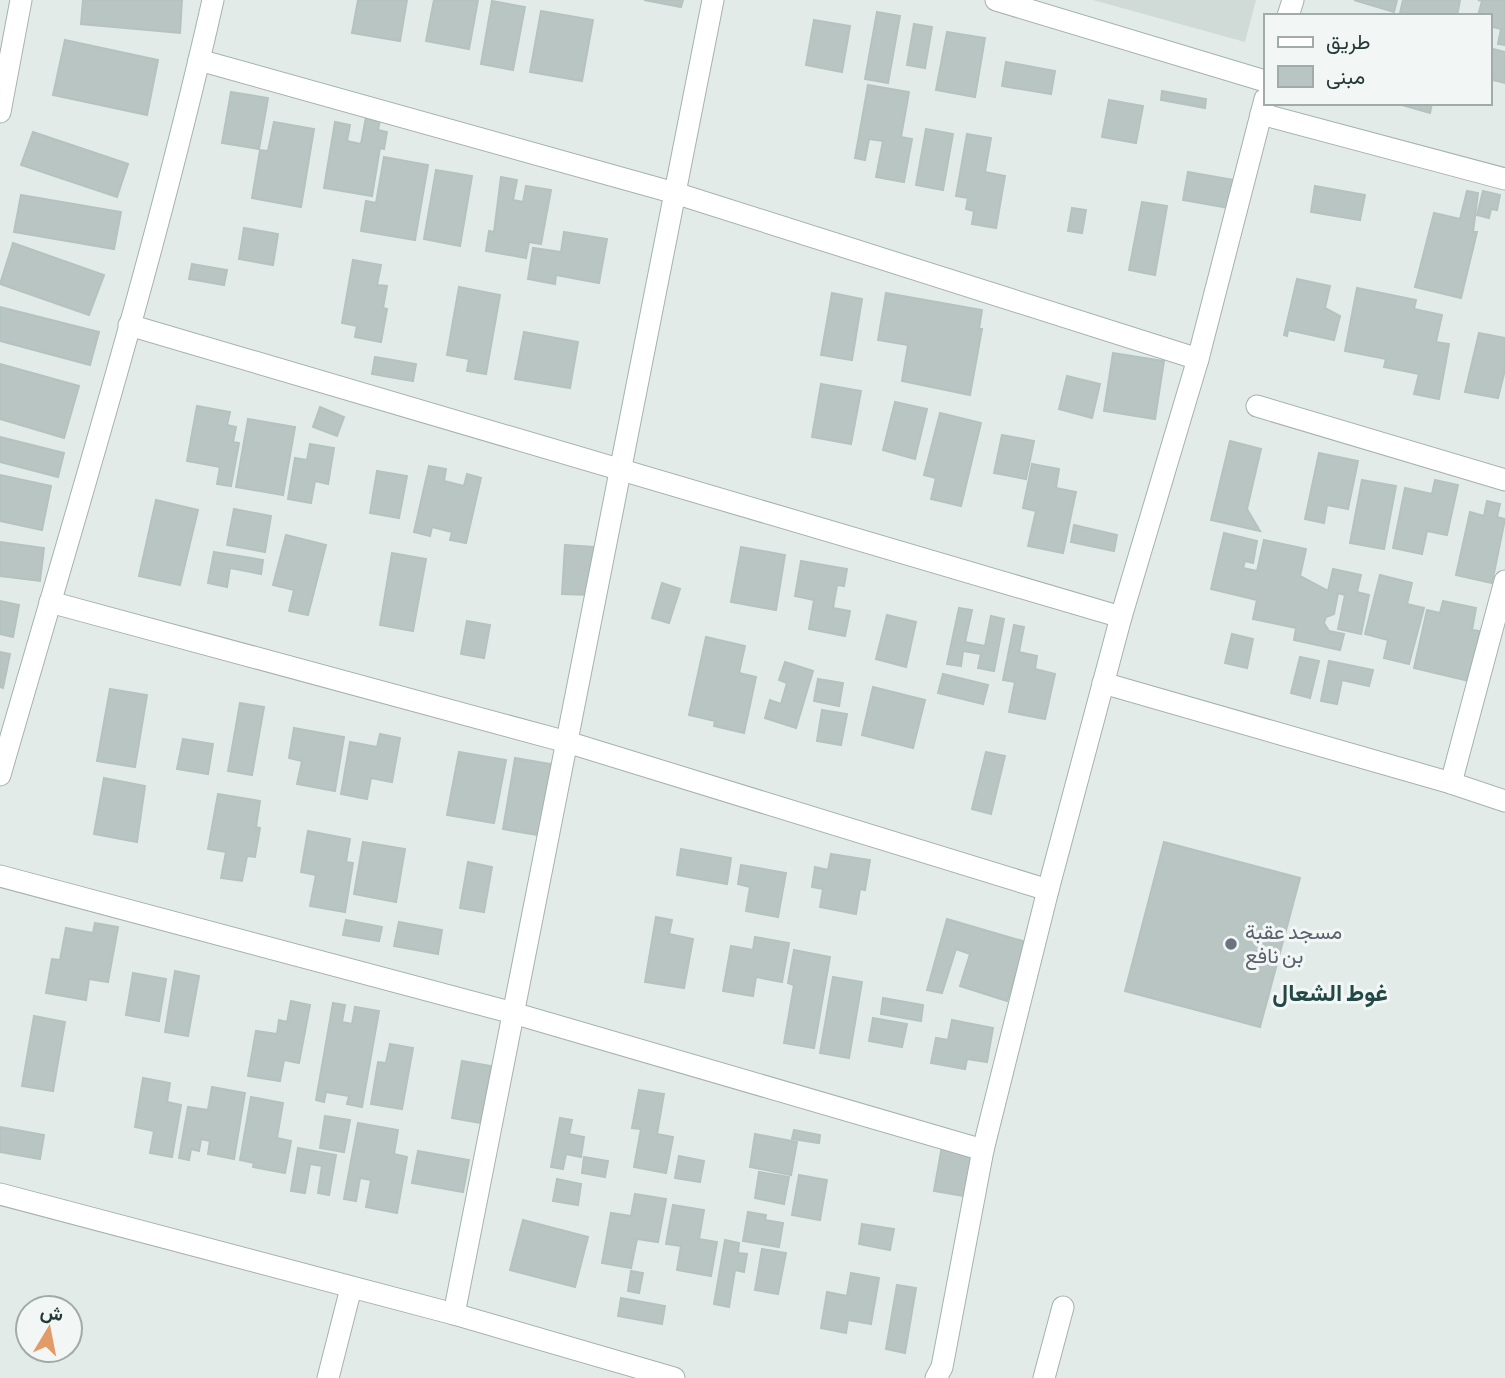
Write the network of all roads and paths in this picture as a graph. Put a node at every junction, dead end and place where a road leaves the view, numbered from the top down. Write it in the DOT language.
graph roads {
  1 [pos="22,0"];
  2 [pos="213,0"];
  3 [pos="713,0"];
  4 [pos="996,0"];
  5 [pos="200,60"];
  6 [pos="1264,81"];
  7 [pos="1263,106"];
  8 [pos="0,112"];
  9 [pos="1505,179"];
  10 [pos="675,193"];
  11 [pos="129,325"];
  12 [pos="1198,359"];
  13 [pos="1256,406"];
  14 [pos="621,469"];
  15 [pos="1505,481"];
  16 [pos="1505,581"];
  17 [pos="50,602"];
  18 [pos="1121,617"];
  19 [pos="1103,683"];
  20 [pos="567,742"];
  21 [pos="0,775"];
  22 [pos="1451,783"];
  23 [pos="1505,801"];
  24 [pos="0,876"];
  25 [pos="1048,890"];
  26 [pos="513,1013"];
  27 [pos="983,1150"];
  28 [pos="0,1194"];
  29 [pos="351,1288"];
  30 [pos="1063,1307"];
  31 [pos="454,1314"];
  32 [pos="328,1378"];
  33 [pos="674,1378"];
  34 [pos="936,1378"];
  35 [pos="1044,1378"];
  1 -- 8 [label="street"];
  2 -- 5 [label="street"];
  3 -- 10 [label="street"];
  4 -- 6 [label="street"];
  5 -- 10 [label="street"];
  5 -- 11 [label="street"];
  7 -- 9 [label="street"];
  7 -- 12 [label="street"];
  10 -- 12 [label="street"];
  10 -- 14 [label="street"];
  11 -- 14 [label="street"];
  11 -- 17 [label="street"];
  12 -- 18 [label="street"];
  13 -- 15 [label="street"];
  14 -- 18 [label="street"];
  14 -- 20 [label="street"];
  16 -- 22 [label="street"];
  17 -- 20 [label="street"];
  17 -- 21 [label="street"];
  18 -- 19 [label="street"];
  19 -- 22 [label="street"];
  19 -- 25 [label="street"];
  20 -- 25 [label="street"];
  20 -- 26 [label="street"];
  22 -- 23 [label="street"];
  24 -- 26 [label="street"];
  25 -- 27 [label="street"];
  26 -- 27 [label="street"];
  26 -- 31 [label="street"];
  27 -- 34 [label="street"];
  28 -- 29 [label="street"];
  29 -- 31 [label="street"];
  29 -- 32 [label="street"];
  30 -- 35 [label="street"];
  31 -- 33 [label="street"];
}
